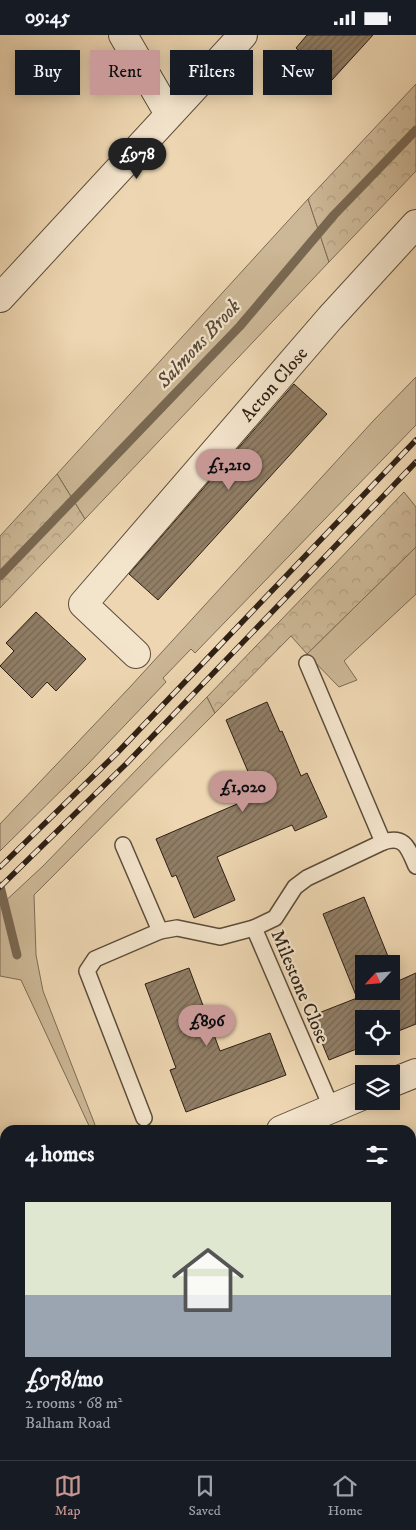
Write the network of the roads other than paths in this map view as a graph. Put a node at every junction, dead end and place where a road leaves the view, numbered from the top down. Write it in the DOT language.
graph roads {
  1 [pos="122,35"];
  2 [pos="243,35"];
  3 [pos="168,114"];
  4 [pos="416,224"];
  5 [pos="0,298"];
  6 [pos="136,654"];
  7 [pos="307,663"];
  8 [pos="383,842"];
  9 [pos="123,845"];
  10 [pos="416,866"];
  11 [pos="254,928"];
  12 [pos="160,931"];
  13 [pos="416,1073"];
  14 [pos="400,1079"];
  15 [pos="355,1099"];
  16 [pos="332,1109"];
  17 [pos="144,1118"];
  18 [pos="294,1125"];
  1 -- 3 [label="street"];
  2 -- 3 [label="street"];
  3 -- 5 [label="street"];
  4 -- 6 [label="street, Acton Close"];
  7 -- 8 [label="lane"];
  8 -- 10 [label="lane"];
  8 -- 11 [label="lane, Milestone Close"];
  9 -- 12 [label="lane"];
  11 -- 12 [label="lane"];
  11 -- 16 [label="lane, Milestone Close"];
  12 -- 17 [label="lane"];
  13 -- 14 [label="street"];
  15 -- 16 [label="street"];
  16 -- 18 [label="street"];
}
